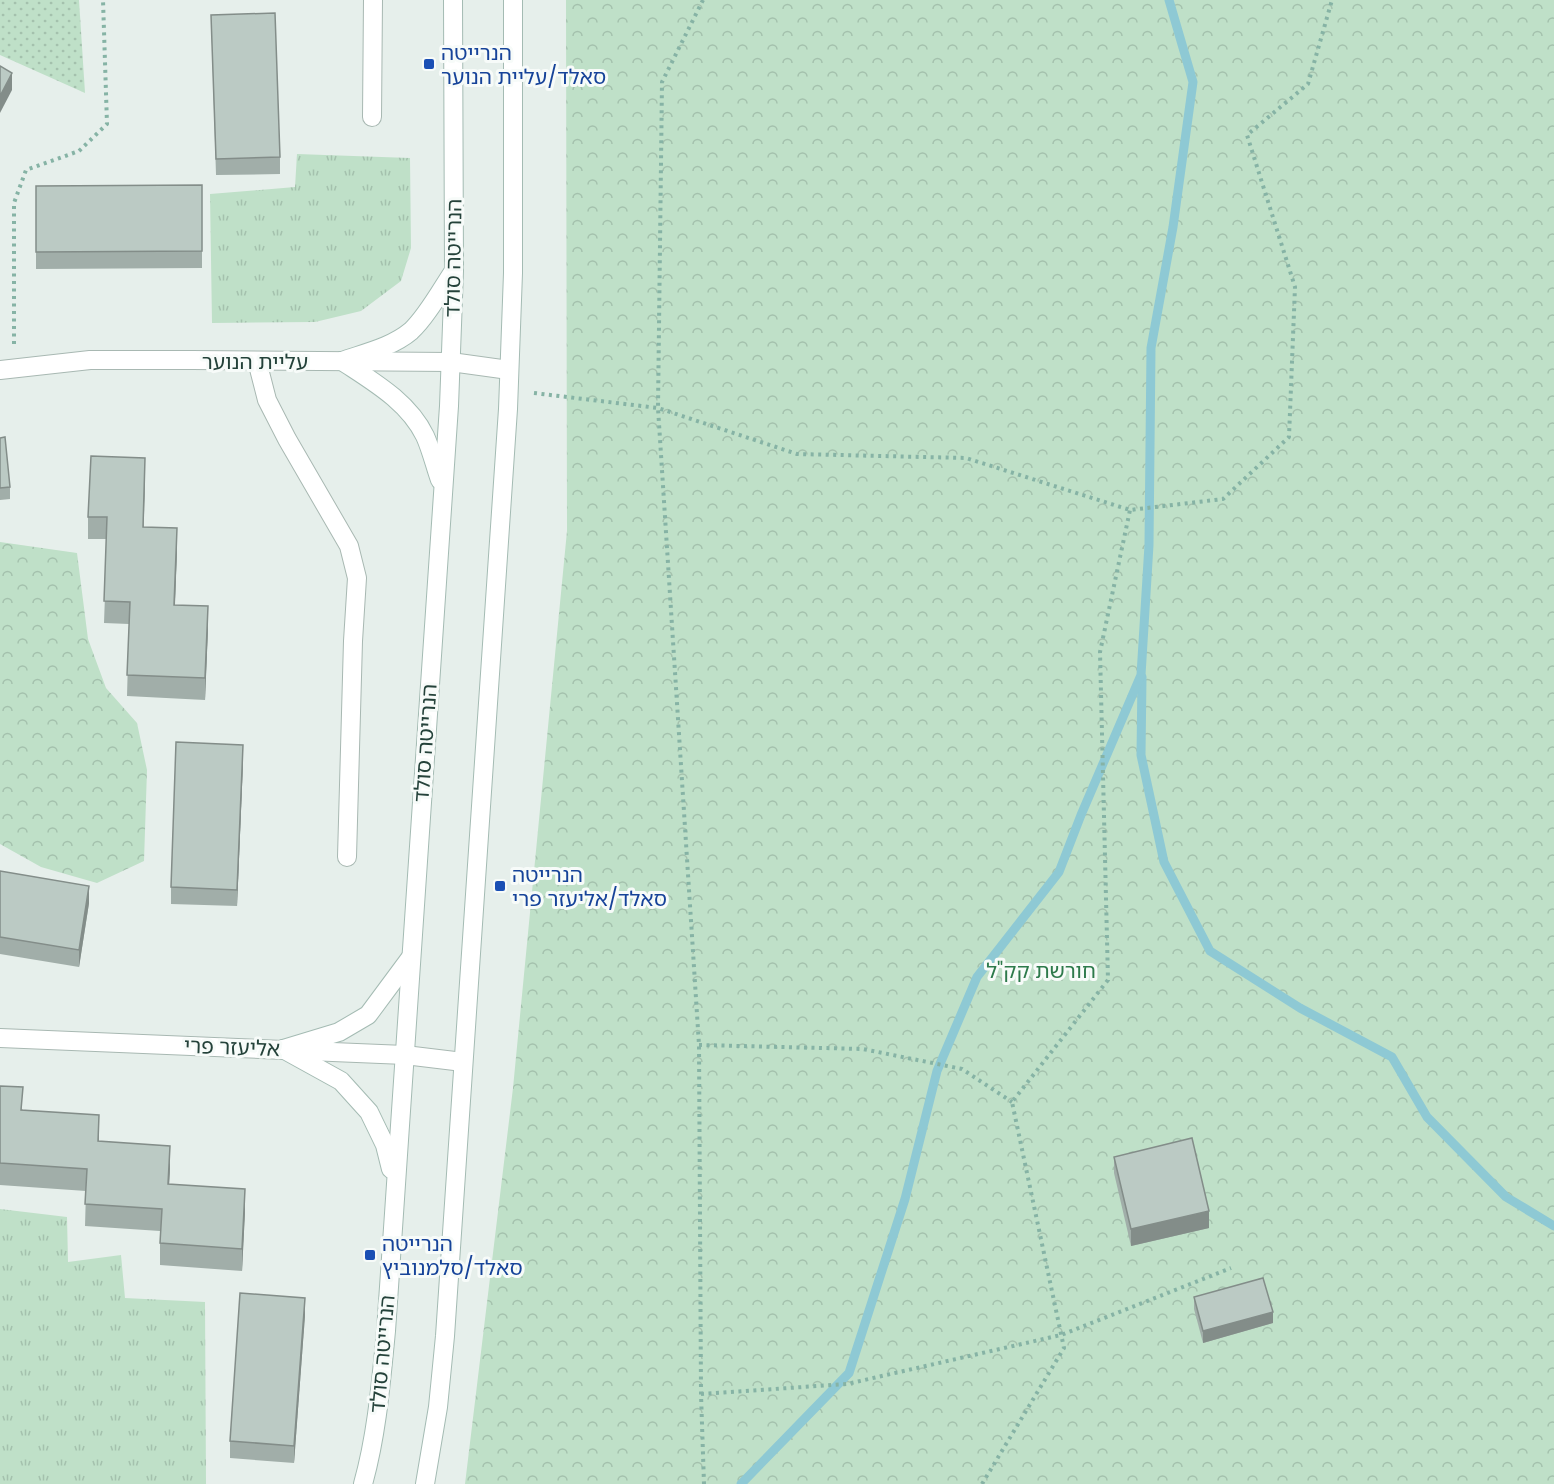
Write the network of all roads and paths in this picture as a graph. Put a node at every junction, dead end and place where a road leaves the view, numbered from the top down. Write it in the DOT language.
graph roads {
  1 [pos="104,0"];
  2 [pos="373,0"];
  3 [pos="453,0"];
  4 [pos="513,0"];
  5 [pos="703,0"];
  6 [pos="1332,0"];
  7 [pos="372,117"];
  8 [pos="454,271"];
  9 [pos="257,361"];
  10 [pos="342,361"];
  11 [pos="451,362"];
  12 [pos="7,368"];
  13 [pos="509,370"];
  14 [pos="658,408"];
  15 [pos="508,409"];
  16 [pos="443,489"];
  17 [pos="1130,510"];
  18 [pos="346,857"];
  19 [pos="411,957"];
  20 [pos="0,1038"];
  21 [pos="699,1045"];
  22 [pos="284,1049"];
  23 [pos="405,1054"];
  24 [pos="463,1062"];
  25 [pos="1012,1102"];
  26 [pos="395,1188"];
  27 [pos="1231,1268"];
  28 [pos="1061,1335"];
  29 [pos="701,1394"];
  30 [pos="363,1484"];
  31 [pos="425,1484"];
  32 [pos="704,1484"];
  33 [pos="982,1484"];
  1 -- 12 [label="path"];
  2 -- 7 [label="main road"];
  3 -- 8 [label="main road, הנרייטה סולד"];
  4 -- 13 [label="main road"];
  5 -- 14 [label="path"];
  6 -- 17 [label="path"];
  8 -- 10 [label="main road"];
  8 -- 11 [label="main road, הנרייטה סולד"];
  9 -- 10 [label="main road, עליית הנוער"];
  9 -- 12 [label="main road, עליית הנוער"];
  9 -- 18 [label="main road"];
  10 -- 11 [label="main road, עליית הנוער"];
  10 -- 16 [label="main road"];
  11 -- 13 [label="main road, עליית הנוער"];
  11 -- 16 [label="main road, הנרייטה סולד"];
  13 -- 15 [label="main road"];
  14 -- 15 [label="path"];
  14 -- 17 [label="path"];
  14 -- 21 [label="path"];
  15 -- 24 [label="main road"];
  16 -- 19 [label="main road, הנרייטה סולד"];
  17 -- 25 [label="path"];
  19 -- 22 [label="main road"];
  19 -- 23 [label="main road, הנרייטה סולד"];
  20 -- 22 [label="main road, אליעזר פרי"];
  21 -- 25 [label="path"];
  21 -- 29 [label="path"];
  22 -- 23 [label="main road, אליעזר פרי"];
  22 -- 26 [label="main road"];
  23 -- 24 [label="main road, אליעזר פרי"];
  23 -- 26 [label="main road, הנרייטה סולד"];
  24 -- 31 [label="main road"];
  25 -- 28 [label="path"];
  26 -- 30 [label="main road, הנרייטה סולד"];
  27 -- 28 [label="path"];
  28 -- 29 [label="path"];
  28 -- 33 [label="path"];
  29 -- 32 [label="path"];
}
